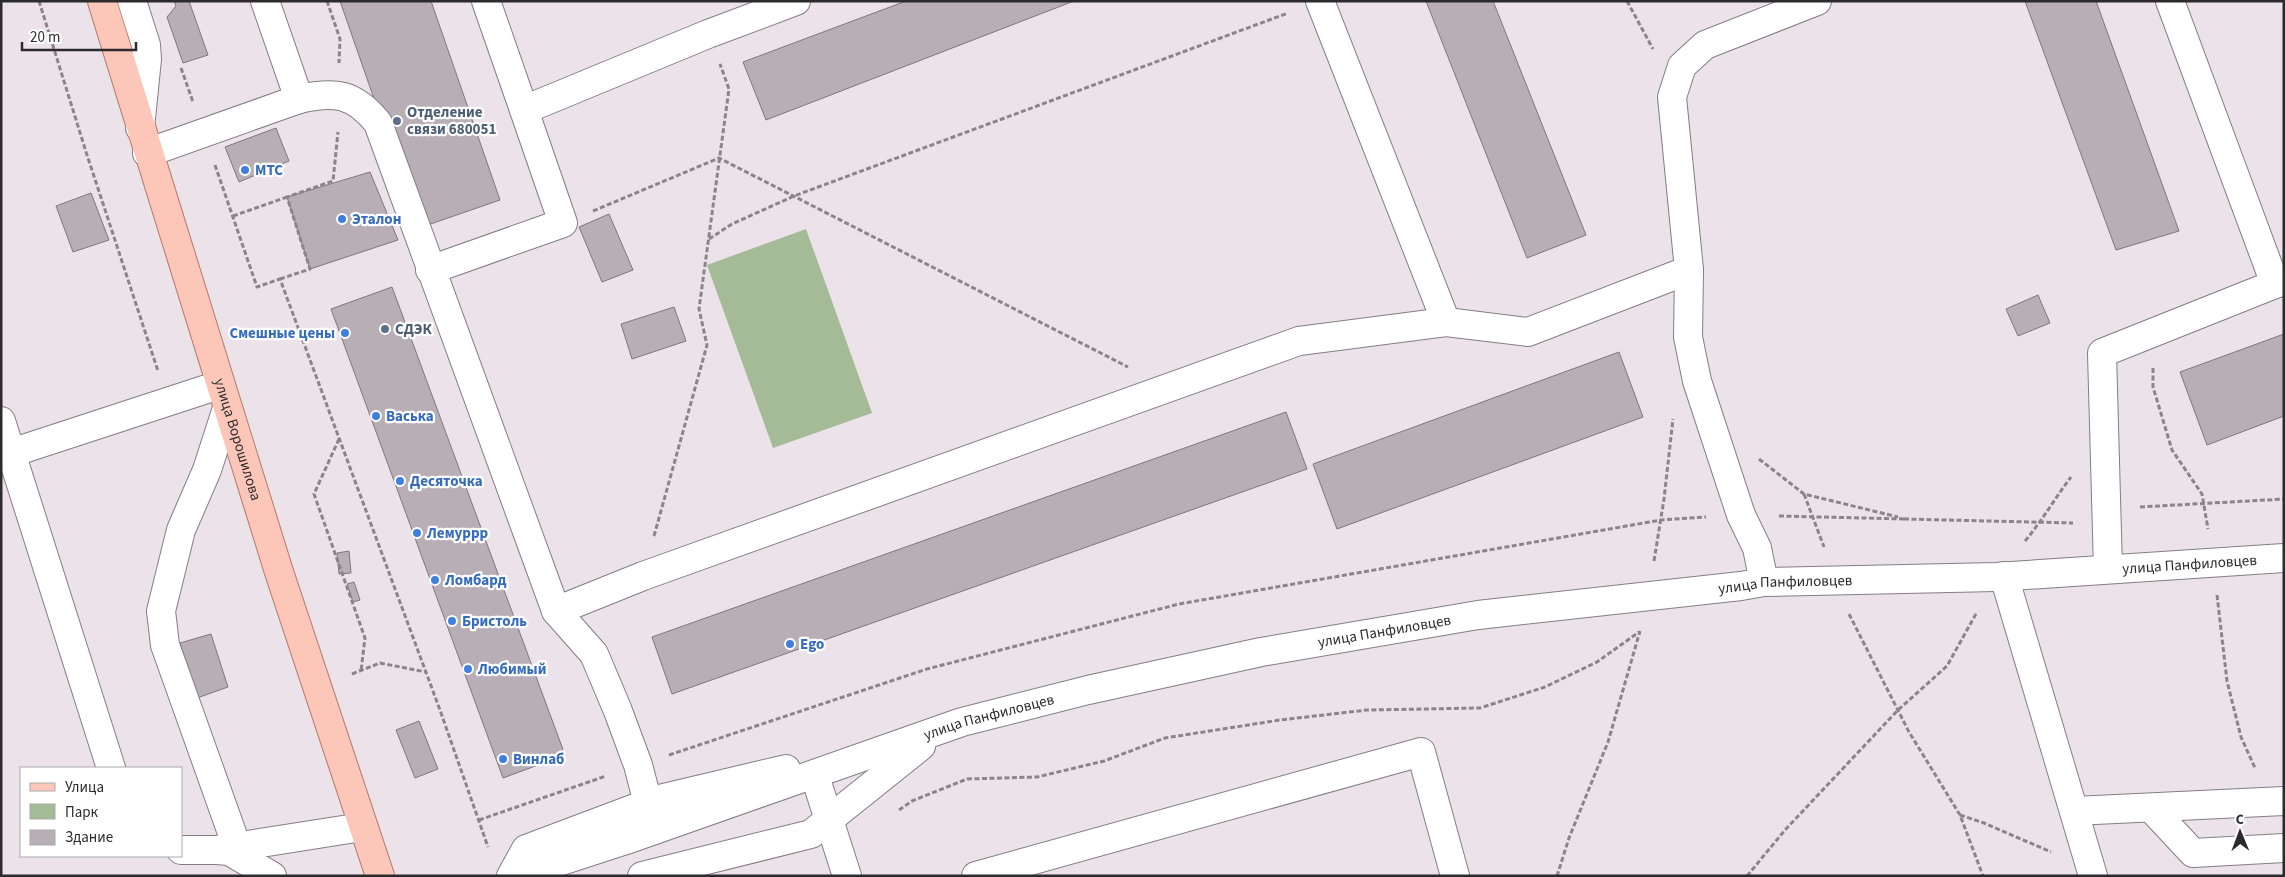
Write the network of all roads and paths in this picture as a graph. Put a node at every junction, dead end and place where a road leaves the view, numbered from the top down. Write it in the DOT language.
graph roads {
  1 [pos="39,1"];
  2 [pos="102,1"];
  3 [pos="132,1"];
  4 [pos="265,1"];
  5 [pos="327,1"];
  6 [pos="486,1"];
  7 [pos="796,1"];
  8 [pos="1320,1"];
  9 [pos="1817,1"];
  10 [pos="2170,1"];
  11 [pos="1291,12"];
  12 [pos="708,34"];
  13 [pos="181,67"];
  14 [pos="338,95"];
  15 [pos="299,99"];
  16 [pos="524,110"];
  17 [pos="204,133"];
  18 [pos="144,141"];
  19 [pos="719,158"];
  20 [pos="794,196"];
  21 [pos="287,197"];
  22 [pos="233,216"];
  23 [pos="563,223"];
  24 [pos="709,239"];
  25 [pos="430,270"];
  26 [pos="1689,270"];
  27 [pos="280,279"];
  28 [pos="2279,283"];
  29 [pos="1446,322"];
  30 [pos="1169,387"];
  31 [pos="223,397"];
  32 [pos="168,402"];
  33 [pos="1,421"];
  34 [pos="339,439"];
  35 [pos="11,453"];
  36 [pos="1757,457"];
  37 [pos="2072,475"];
  38 [pos="1804,494"];
  39 [pos="2284,499"];
  40 [pos="1742,515"];
  41 [pos="1813,516"];
  42 [pos="2107,517"];
  43 [pos="1906,519"];
  44 [pos="2040,523"];
  45 [pos="2284,558"];
  46 [pos="2108,569"];
  47 [pos="643,576"];
  48 [pos="2000,576"];
  49 [pos="1836,580"];
  50 [pos="1764,582"];
  51 [pos="556,611"];
  52 [pos="1640,631"];
  53 [pos="361,671"];
  54 [pos="426,672"];
  55 [pos="352,674"];
  56 [pos="1898,710"];
  57 [pos="938,732"];
  58 [pos="679,751"];
  59 [pos="638,765"];
  60 [pos="111,767"];
  61 [pos="815,776"];
  62 [pos="2284,801"];
  63 [pos="648,804"];
  64 [pos="2151,808"];
  65 [pos="2074,811"];
  66 [pos="896,812"];
  67 [pos="1960,815"];
  68 [pos="830,819"];
  69 [pos="479,820"];
  70 [pos="362,827"];
  71 [pos="655,830"];
  72 [pos="226,848"];
  73 [pos="2284,848"];
  74 [pos="182,850"];
  75 [pos="490,854"];
  76 [pos="2091,870"];
  77 [pos="272,876"];
  78 [pos="380,876"];
  79 [pos="511,876"];
  80 [pos="515,876"];
  81 [pos="642,876"];
  82 [pos="847,876"];
  83 [pos="976,876"];
  84 [pos="1455,876"];
  85 [pos="1747,876"];
  86 [pos="1983,876"];
  1 -- 32 [label="path"];
  2 -- 18 [label="main road, улица Ворошилова"];
  3 -- 18 [label="street"];
  4 -- 15 [label="street"];
  5 -- 14 [label="path"];
  6 -- 16 [label="street"];
  7 -- 12 [label="street"];
  8 -- 29 [label="street"];
  9 -- 26 [label="street"];
  10 -- 28 [label="street"];
  11 -- 20 [label="path"];
  12 -- 16 [label="street"];
  12 -- 19 [label="path"];
  13 -- 17 [label="path"];
  14 -- 15 [label="street"];
  14 -- 21 [label="path"];
  14 -- 25 [label="street"];
  15 -- 17 [label="street"];
  16 -- 23 [label="street"];
  17 -- 18 [label="street"];
  17 -- 22 [label="path"];
  18 -- 31 [label="main road, улица Ворошилова"];
  19 -- 20 [label="path"];
  19 -- 23 [label="path"];
  19 -- 24 [label="path"];
  20 -- 24 [label="path"];
  20 -- 30 [label="path"];
  21 -- 22 [label="path"];
  21 -- 27 [label="path"];
  22 -- 27 [label="path"];
  23 -- 25 [label="street"];
  24 -- 47 [label="path"];
  25 -- 51 [label="street"];
  26 -- 29 [label="street"];
  26 -- 40 [label="street"];
  27 -- 34 [label="path"];
  28 -- 42 [label="street"];
  29 -- 30 [label="street"];
  30 -- 47 [label="street"];
  31 -- 32 [label="street"];
  31 -- 70 [label="main road, улица Ворошилова"];
  31 -- 72 [label="street"];
  32 -- 35 [label="street"];
  33 -- 35 [label="street"];
  34 -- 53 [label="path"];
  34 -- 54 [label="path"];
  35 -- 60 [label="street"];
  36 -- 38 [label="path"];
  37 -- 44 [label="path"];
  38 -- 41 [label="path"];
  38 -- 43 [label="path"];
  39 -- 42 [label="path"];
  40 -- 41 [label="path"];
  40 -- 50 [label="street"];
  40 -- 58 [label="path"];
  41 -- 43 [label="path"];
  41 -- 49 [label="path"];
  42 -- 44 [label="path"];
  42 -- 46 [label="street"];
  43 -- 44 [label="path"];
  44 -- 48 [label="path"];
  45 -- 46 [label="street, улица Панфиловцев"];
  46 -- 48 [label="street, улица Панфиловцев"];
  47 -- 51 [label="street"];
  48 -- 49 [label="street, улица Панфиловцев"];
  48 -- 56 [label="path"];
  48 -- 65 [label="street"];
  49 -- 50 [label="street, улица Панфиловцев"];
  49 -- 56 [label="path"];
  50 -- 57 [label="street, улица Панфиловцев"];
  51 -- 59 [label="street"];
  52 -- 66 [label="path"];
  53 -- 54 [label="path"];
  53 -- 55 [label="path"];
  54 -- 69 [label="path"];
  56 -- 67 [label="path"];
  56 -- 85 [label="path"];
  57 -- 61 [label="street, улица Панфиловцев"];
  57 -- 63 [label="street"];
  57 -- 68 [label="street"];
  59 -- 63 [label="street"];
  59 -- 69 [label="path"];
  61 -- 68 [label="street"];
  61 -- 71 [label="street, улица Панфиловцев"];
  62 -- 64 [label="street"];
  63 -- 71 [label="street"];
  63 -- 79 [label="street"];
  64 -- 65 [label="street"];
  64 -- 73 [label="street"];
  65 -- 76 [label="street"];
  67 -- 76 [label="path"];
  67 -- 86 [label="path"];
  68 -- 81 [label="street"];
  68 -- 82 [label="street"];
  69 -- 75 [label="path"];
  70 -- 72 [label="street"];
  70 -- 78 [label="main road, улица Ворошилова"];
  71 -- 80 [label="street, улица Панфиловцев"];
  72 -- 74 [label="street"];
  72 -- 77 [label="street"];
  83 -- 84 [label="street"];
}
